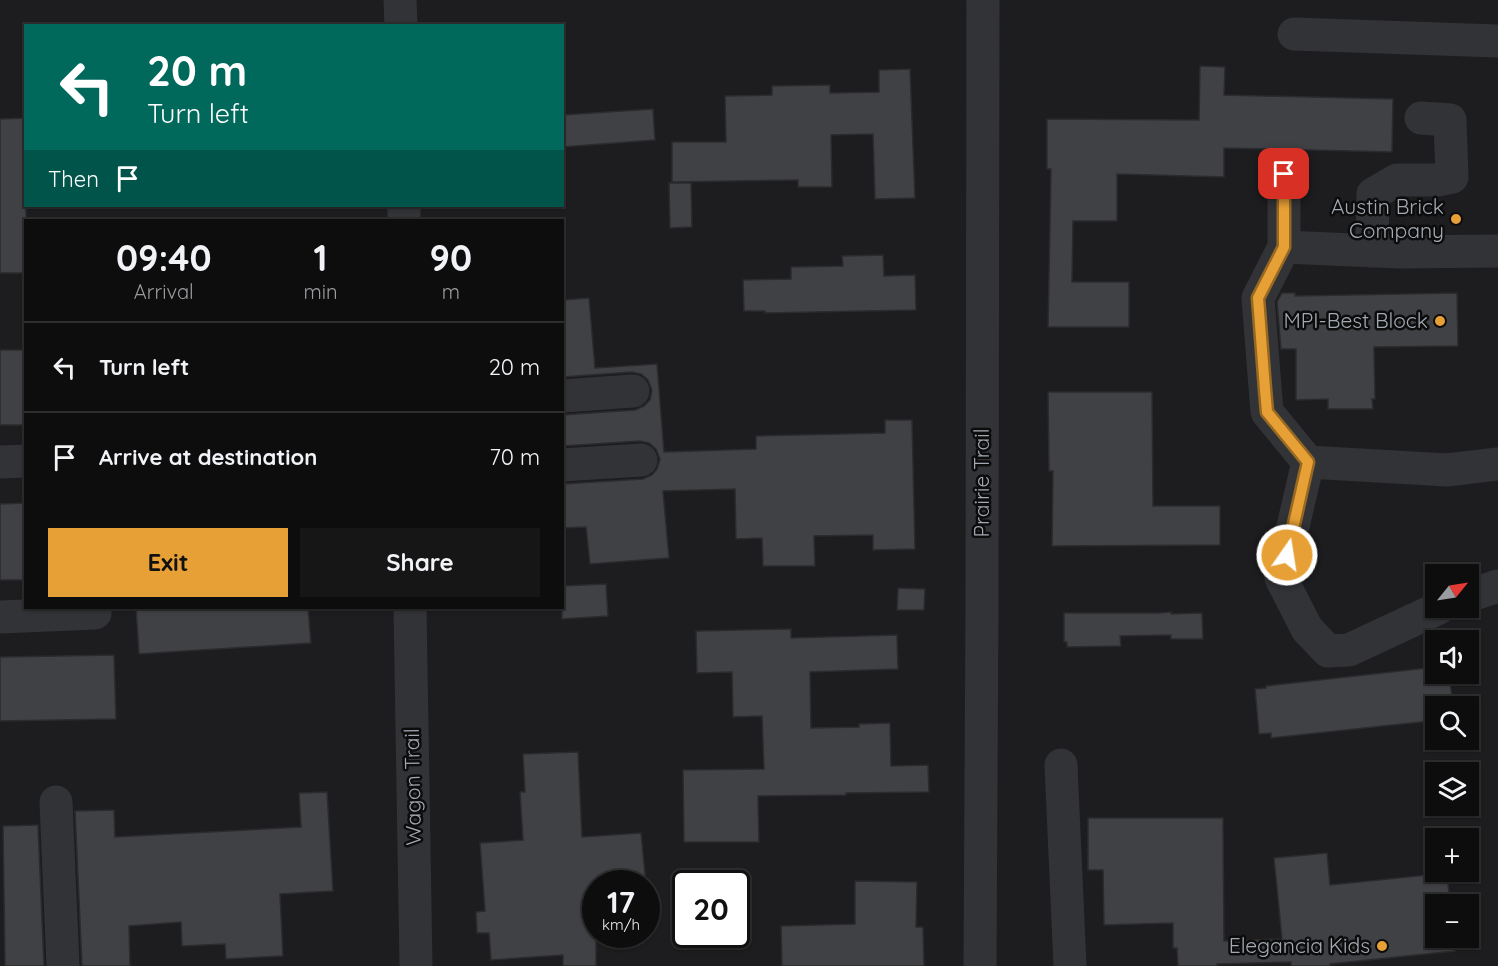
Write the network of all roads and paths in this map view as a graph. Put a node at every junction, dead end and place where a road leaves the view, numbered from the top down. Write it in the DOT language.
graph roads {
  1 [pos="400,0"];
  2 [pos="983,0"];
  3 [pos="401,24"];
  4 [pos="1294,34"];
  5 [pos="1498,41"];
  6 [pos="1421,118"];
  7 [pos="1284,174"];
  8 [pos="1284,247"];
  9 [pos="1372,251"];
  10 [pos="1498,251"];
  11 [pos="633,391"];
  12 [pos="564,396"];
  13 [pos="641,460"];
  14 [pos="24,461"];
  15 [pos="0,462"];
  16 [pos="1308,462"];
  17 [pos="1498,464"];
  18 [pos="564,465"];
  19 [pos="1498,586"];
  20 [pos="1479,592"];
  21 [pos="410,609"];
  22 [pos="95,613"];
  23 [pos="1425,614"];
  24 [pos="0,617"];
  25 [pos="1061,765"];
  26 [pos="56,802"];
  27 [pos="63,966"];
  28 [pos="416,966"];
  29 [pos="980,966"];
  30 [pos="1070,966"];
  1 -- 3 [label="street"];
  2 -- 29 [label="street, Prairie Trail"];
  4 -- 5 [label="street"];
  6 -- 9 [label="street"];
  7 -- 8 [label="street"];
  8 -- 9 [label="street"];
  8 -- 16 [label="street"];
  9 -- 10 [label="street"];
  11 -- 12 [label="street"];
  13 -- 18 [label="street"];
  14 -- 15 [label="street"];
  16 -- 17 [label="street"];
  16 -- 23 [label="street"];
  19 -- 20 [label="street"];
  21 -- 28 [label="street, Wagon Trail"];
  22 -- 24 [label="street"];
  25 -- 30 [label="street"];
  26 -- 27 [label="street"];
}
